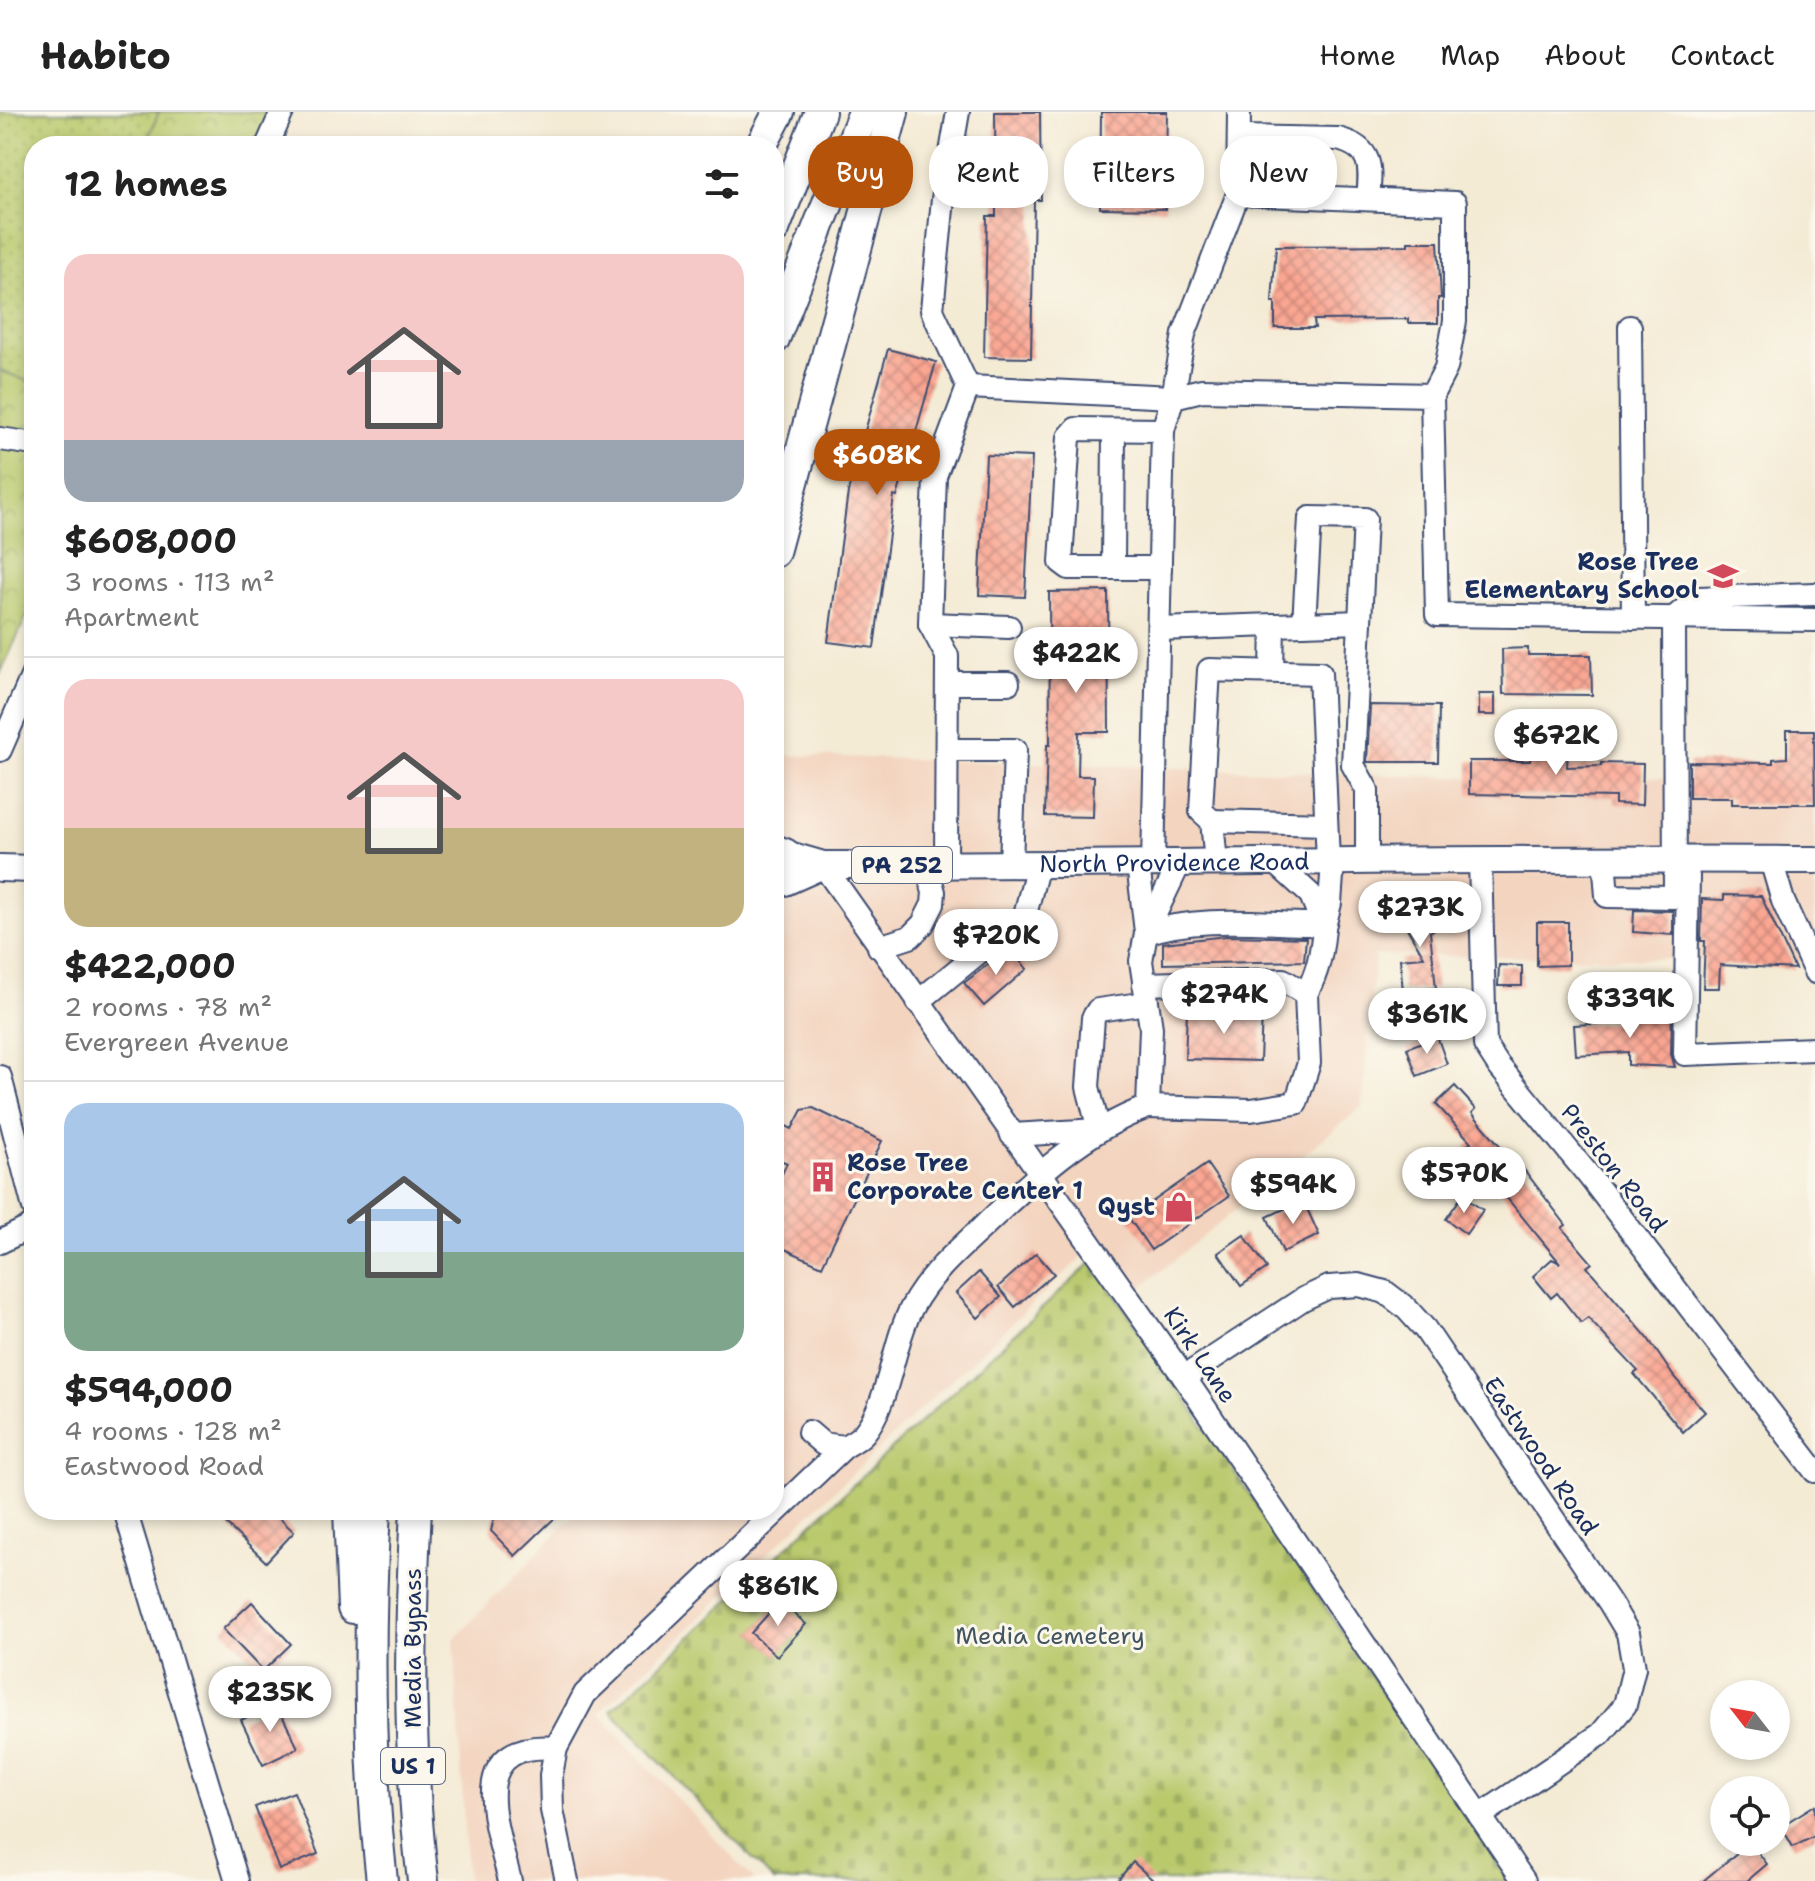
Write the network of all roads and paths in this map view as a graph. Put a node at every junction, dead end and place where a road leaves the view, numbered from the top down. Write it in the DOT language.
graph roads {
  1 [pos="282,112"];
  2 [pos="779,112"];
  3 [pos="820,112"];
  4 [pos="864,112"];
  5 [pos="893,112"];
  6 [pos="958,112"];
  7 [pos="1239,112"];
  8 [pos="271,136"];
  9 [pos="766,136"];
  10 [pos="1239,136"];
  11 [pos="1337,139"];
  12 [pos="1337,198"];
  13 [pos="1368,199"];
  14 [pos="784,204"];
  15 [pos="1233,208"];
  16 [pos="784,314"];
  17 [pos="1630,327"];
  18 [pos="968,387"];
  19 [pos="1421,395"];
  20 [pos="1173,397"];
  21 [pos="1114,430"];
  22 [pos="1163,430"];
  23 [pos="0,439"];
  24 [pos="24,443"];
  25 [pos="784,515"];
  26 [pos="1113,568"];
  27 [pos="1160,568"];
  28 [pos="1815,594"];
  29 [pos="1633,618"];
  30 [pos="1674,618"];
  31 [pos="1815,620"];
  32 [pos="1360,622"];
  33 [pos="930,624"];
  34 [pos="1304,624"];
  35 [pos="1273,625"];
  36 [pos="1009,627"];
  37 [pos="1159,629"];
  38 [pos="1272,671"];
  39 [pos="947,683"];
  40 [pos="1008,683"];
  41 [pos="24,695"];
  42 [pos="0,750"];
  43 [pos="947,750"];
  44 [pos="1212,821"];
  45 [pos="1326,824"];
  46 [pos="784,855"];
  47 [pos="1604,858"];
  48 [pos="1681,858"];
  49 [pos="1480,860"];
  50 [pos="1771,860"];
  51 [pos="1815,860"];
  52 [pos="1367,861"];
  53 [pos="1330,862"];
  54 [pos="1216,863"];
  55 [pos="1276,863"];
  56 [pos="1157,864"];
  57 [pos="823,865"];
  58 [pos="936,865"];
  59 [pos="1011,865"];
  60 [pos="1038,865"];
  61 [pos="0,868"];
  62 [pos="24,869"];
  63 [pos="784,882"];
  64 [pos="1324,927"];
  65 [pos="1146,933"];
  66 [pos="879,947"];
  67 [pos="1815,972"];
  68 [pos="1146,993"];
  69 [pos="1306,994"];
  70 [pos="918,1002"];
  71 [pos="1815,1049"];
  72 [pos="0,1077"];
  73 [pos="1148,1107"];
  74 [pos="1099,1130"];
  75 [pos="1012,1135"];
  76 [pos="24,1169"];
  77 [pos="1039,1173"];
  78 [pos="24,1230"];
  79 [pos="0,1242"];
  80 [pos="1184,1377"];
  81 [pos="809,1432"];
  82 [pos="844,1447"];
  83 [pos="1815,1471"];
  84 [pos="784,1504"];
  85 [pos="128,1520"];
  86 [pos="349,1520"];
  87 [pos="375,1520"];
  88 [pos="416,1520"];
  89 [pos="430,1520"];
  90 [pos="767,1520"];
  91 [pos="411,1650"];
  92 [pos="556,1748"];
  93 [pos="374,1800"];
  94 [pos="1480,1816"];
  95 [pos="237,1881"];
  96 [pos="382,1881"];
  97 [pos="423,1881"];
  98 [pos="510,1881"];
  99 [pos="567,1881"];
  100 [pos="1524,1881"];
  1 -- 8 [label="street"];
  2 -- 9 [label="highway"];
  3 -- 14 [label="highway"];
  4 -- 16 [label="highway"];
  5 -- 25 [label="highway"];
  6 -- 18 [label="street"];
  7 -- 10 [label="street"];
  11 -- 13 [label="street"];
  12 -- 13 [label="street"];
  13 -- 19 [label="street"];
  15 -- 20 [label="street"];
  17 -- 29 [label="street"];
  18 -- 20 [label="street"];
  18 -- 33 [label="street"];
  19 -- 20 [label="street"];
  19 -- 29 [label="street"];
  20 -- 22 [label="street"];
  21 -- 22 [label="street"];
  21 -- 26 [label="street"];
  21 -- 26 [label="street"];
  22 -- 27 [label="street"];
  23 -- 24 [label="street"];
  26 -- 27 [label="street"];
  27 -- 37 [label="street"];
  28 -- 30 [label="street"];
  29 -- 30 [label="street"];
  30 -- 31 [label="street"];
  30 -- 48 [label="street"];
  32 -- 34 [label="street"];
  32 -- 34 [label="street"];
  32 -- 52 [label="street"];
  33 -- 36 [label="street"];
  33 -- 39 [label="street"];
  34 -- 35 [label="street"];
  35 -- 37 [label="street"];
  35 -- 38 [label="street"];
  37 -- 56 [label="street"];
  38 -- 44 [label="street"];
  38 -- 45 [label="street"];
  39 -- 40 [label="street"];
  39 -- 43 [label="street"];
  41 -- 42 [label="street"];
  43 -- 58 [label="street"];
  43 -- 59 [label="street"];
  44 -- 45 [label="street"];
  44 -- 54 [label="street"];
  45 -- 53 [label="street"];
  46 -- 57 [label="main road, North Providence Road / PA 252"];
  47 -- 48 [label="main road, North Providence Road / PA 252"];
  47 -- 48 [label="street"];
  47 -- 49 [label="main road, North Providence Road / PA 252"];
  48 -- 50 [label="main road, North Providence Road / PA 252"];
  48 -- 71 [label="street"];
  49 -- 52 [label="main road, North Providence Road / PA 252"];
  49 -- 83 [label="street, Preston Road"];
  50 -- 51 [label="main road, North Providence Road / PA 252"];
  50 -- 67 [label="street"];
  52 -- 53 [label="main road, North Providence Road / PA 252"];
  53 -- 55 [label="main road, North Providence Road / PA 252"];
  53 -- 64 [label="street"];
  54 -- 55 [label="main road, North Providence Road / PA 252"];
  54 -- 56 [label="main road, North Providence Road / PA 252"];
  55 -- 64 [label="street"];
  56 -- 60 [label="main road, North Providence Road / PA 252"];
  56 -- 65 [label="street"];
  56 -- 65 [label="street"];
  57 -- 58 [label="main road, North Providence Road / PA 252"];
  57 -- 63 [label="main road, North Providence Road / PA 252"];
  57 -- 66 [label="street, Kirk Lane"];
  58 -- 59 [label="main road, North Providence Road / PA 252"];
  58 -- 66 [label="street"];
  59 -- 60 [label="main road, North Providence Road / PA 252"];
  60 -- 70 [label="street"];
  61 -- 62 [label="main road"];
  64 -- 65 [label="street"];
  64 -- 69 [label="street"];
  65 -- 68 [label="street"];
  66 -- 70 [label="street, Kirk Lane"];
  68 -- 69 [label="street"];
  68 -- 73 [label="street"];
  68 -- 74 [label="street"];
  69 -- 73 [label="street"];
  70 -- 75 [label="street, Kirk Lane"];
  72 -- 76 [label="street"];
  73 -- 74 [label="street"];
  74 -- 75 [label="street"];
  74 -- 77 [label="street"];
  75 -- 77 [label="street, Kirk Lane"];
  77 -- 80 [label="street, Kirk Lane"];
  77 -- 82 [label="street"];
  78 -- 79 [label="street"];
  80 -- 94 [label="street, Kirk Lane"];
  80 -- 94 [label="street, Eastwood Road"];
  81 -- 82 [label="street"];
  82 -- 84 [label="street"];
  85 -- 95 [label="street"];
  86 -- 93 [label="highway"];
  87 -- 93 [label="highway, Media Bypass / US 1"];
  88 -- 91 [label="highway, Media Bypass / US 1"];
  89 -- 91 [label="highway"];
  90 -- 92 [label="street"];
  91 -- 97 [label="highway, Media Bypass / US 1"];
  92 -- 98 [label="street"];
  92 -- 99 [label="street"];
  93 -- 96 [label="highway, Media Bypass / US 1"];
  94 -- 100 [label="street, Kirk Lane"];
}
